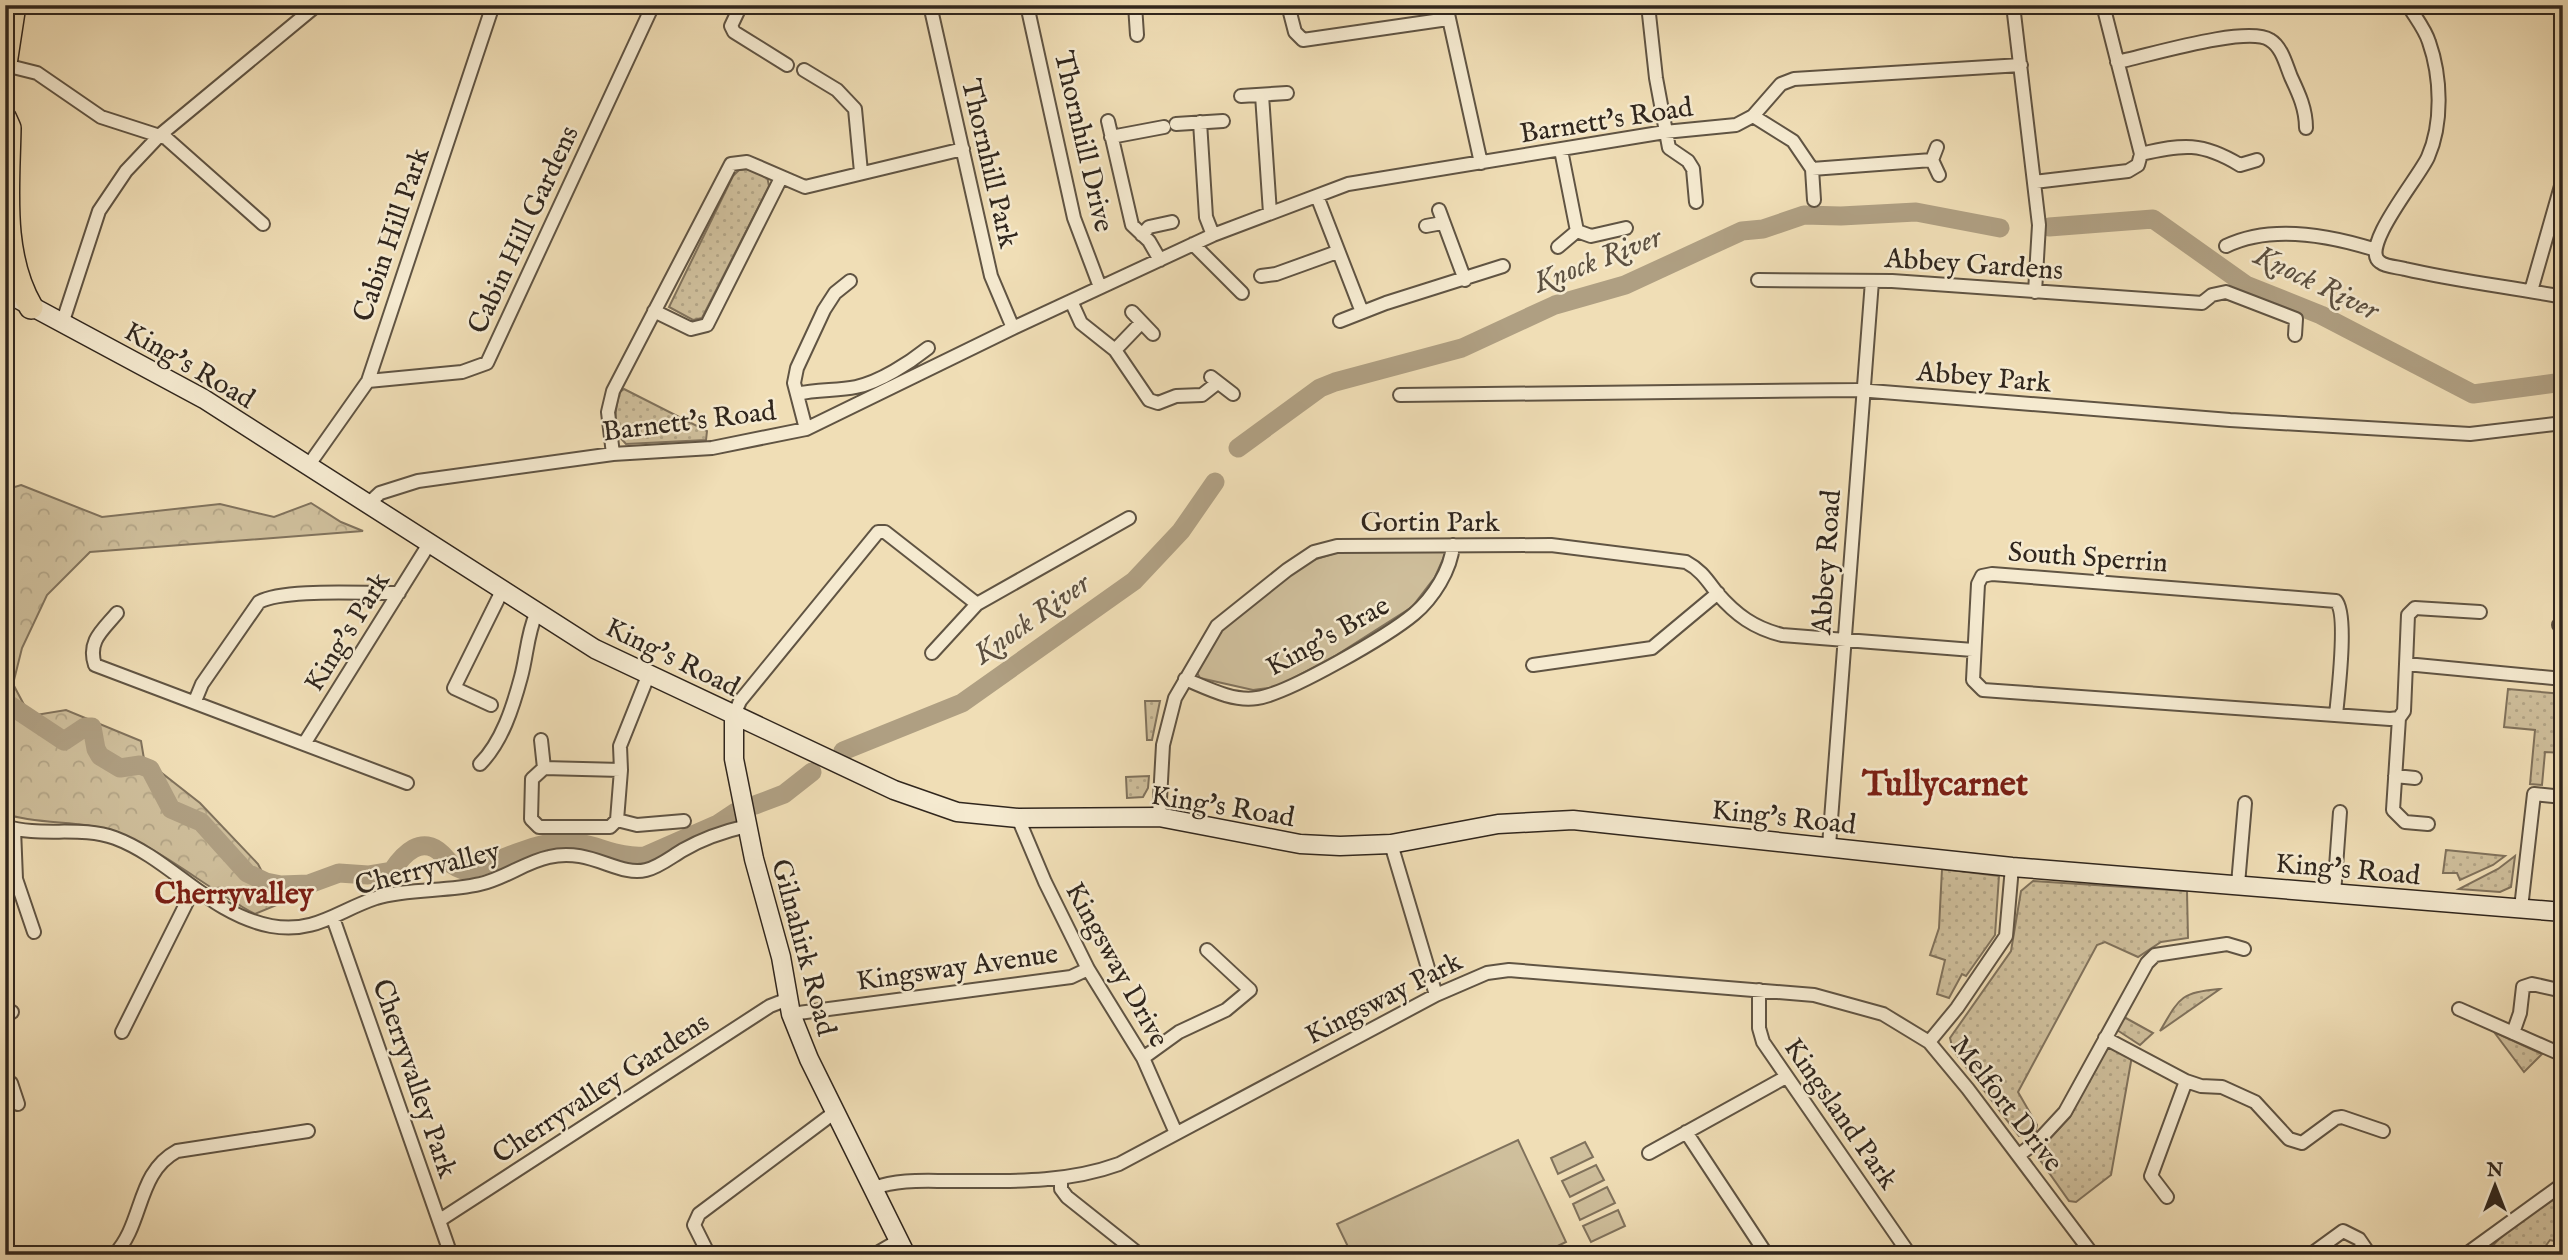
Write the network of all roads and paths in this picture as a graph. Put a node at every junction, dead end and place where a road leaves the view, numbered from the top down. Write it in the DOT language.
graph roads {
  1 [pos="14,5"];
  2 [pos="317,5"];
  3 [pos="494,5"];
  4 [pos="653,5"];
  5 [pos="741,5"];
  6 [pos="930,5"];
  7 [pos="1027,5"];
  8 [pos="1135,5"];
  9 [pos="1288,5"];
  10 [pos="1648,5"];
  11 [pos="2013,5"];
  12 [pos="2103,5"];
  13 [pos="2408,5"];
  14 [pos="1447,12"];
  15 [pos="1137,35"];
  16 [pos="2118,62"];
  17 [pos="5,65"];
  18 [pos="787,65"];
  19 [pos="2021,65"];
  20 [pos="804,71"];
  21 [pos="1287,93"];
  22 [pos="1262,95"];
  23 [pos="1241,96"];
  24 [pos="1753,116"];
  25 [pos="5,119"];
  26 [pos="1108,121"];
  27 [pos="1223,121"];
  28 [pos="1200,122"];
  29 [pos="2306,128"];
  30 [pos="1665,132"];
  31 [pos="160,135"];
  32 [pos="1111,137"];
  33 [pos="1937,147"];
  34 [pos="963,149"];
  35 [pos="1561,150"];
  36 [pos="2141,154"];
  37 [pos="1932,160"];
  38 [pos="2258,160"];
  39 [pos="1481,163"];
  40 [pos="1812,169"];
  41 [pos="861,172"];
  42 [pos="1938,175"];
  43 [pos="781,178"];
  44 [pos="2563,179"];
  45 [pos="2034,182"];
  46 [pos="1317,195"];
  47 [pos="1814,200"];
  48 [pos="1696,202"];
  49 [pos="1270,213"];
  50 [pos="1172,222"];
  51 [pos="262,224"];
  52 [pos="1426,226"];
  53 [pos="1626,228"];
  54 [pos="1577,231"];
  55 [pos="1142,235"];
  56 [pos="1213,235"];
  57 [pos="1193,244"];
  58 [pos="2226,246"];
  59 [pos="1558,247"];
  60 [pos="2373,249"];
  61 [pos="1337,252"];
  62 [pos="1160,260"];
  63 [pos="1503,266"];
  64 [pos="1261,276"];
  65 [pos="1465,280"];
  66 [pos="1758,280"];
  67 [pos="850,281"];
  68 [pos="1872,281"];
  69 [pos="1100,287"];
  70 [pos="2531,291"];
  71 [pos="5,292"];
  72 [pos="2035,292"];
  73 [pos="1242,293"];
  74 [pos="2563,297"];
  75 [pos="1072,301"];
  76 [pos="32,307"];
  77 [pos="5,308"];
  78 [pos="654,311"];
  79 [pos="1132,312"];
  80 [pos="1362,312"];
  81 [pos="1340,321"];
  82 [pos="62,324"];
  83 [pos="1140,324"];
  84 [pos="1013,328"];
  85 [pos="1153,334"];
  86 [pos="2295,335"];
  87 [pos="928,348"];
  88 [pos="1115,350"];
  89 [pos="368,381"];
  90 [pos="1863,391"];
  91 [pos="797,394"];
  92 [pos="1233,394"];
  93 [pos="1400,394"];
  94 [pos="2563,423"];
  95 [pos="806,429"];
  96 [pos="613,454"];
  97 [pos="308,466"];
  98 [pos="367,505"];
  99 [pos="1129,518"];
  100 [pos="429,544"];
  101 [pos="1454,545"];
  102 [pos="502,591"];
  103 [pos="399,593"];
  104 [pos="1718,593"];
  105 [pos="977,604"];
  106 [pos="2480,612"];
  107 [pos="117,613"];
  108 [pos="536,614"];
  109 [pos="1844,640"];
  110 [pos="1973,650"];
  111 [pos="932,653"];
  112 [pos="2406,664"];
  113 [pos="1533,665"];
  114 [pos="648,676"];
  115 [pos="1185,678"];
  116 [pos="2563,679"];
  117 [pos="195,701"];
  118 [pos="491,705"];
  119 [pos="716,707"];
  120 [pos="734,715"];
  121 [pos="2336,715"];
  122 [pos="2399,718"];
  123 [pos="541,740"];
  124 [pos="304,744"];
  125 [pos="732,746"];
  126 [pos="480,764"];
  127 [pos="544,768"];
  128 [pos="621,770"];
  129 [pos="2395,776"];
  130 [pos="2415,778"];
  131 [pos="407,783"];
  132 [pos="2563,797"];
  133 [pos="2245,803"];
  134 [pos="2340,812"];
  135 [pos="1159,817"];
  136 [pos="1018,818"];
  137 [pos="617,820"];
  138 [pos="684,821"];
  139 [pos="2428,824"];
  140 [pos="747,826"];
  141 [pos="10,827"];
  142 [pos="1391,844"];
  143 [pos="1829,846"];
  144 [pos="2012,867"];
  145 [pos="2238,884"];
  146 [pos="194,890"];
  147 [pos="2334,894"];
  148 [pos="2521,908"];
  149 [pos="2563,912"];
  150 [pos="333,918"];
  151 [pos="34,932"];
  152 [pos="2244,949"];
  153 [pos="1207,950"];
  154 [pos="1088,969"];
  155 [pos="1759,990"];
  156 [pos="2563,991"];
  157 [pos="1436,995"];
  158 [pos="790,1007"];
  159 [pos="2459,1009"];
  160 [pos="122,1032"];
  161 [pos="2513,1033"];
  162 [pos="2105,1038"];
  163 [pos="1929,1042"];
  164 [pos="2563,1055"];
  165 [pos="1143,1058"];
  166 [pos="1786,1077"];
  167 [pos="2186,1081"];
  168 [pos="5,1085"];
  169 [pos="18,1104"];
  170 [pos="835,1112"];
  171 [pos="308,1131"];
  172 [pos="2383,1131"];
  173 [pos="1686,1132"];
  174 [pos="1176,1133"];
  175 [pos="1649,1153"];
  176 [pos="2019,1155"];
  177 [pos="1061,1179"];
  178 [pos="2563,1184"];
  179 [pos="874,1188"];
  180 [pos="2167,1197"];
  181 [pos="440,1220"];
  182 [pos="902,1248"];
  183 [pos="2466,1254"];
  184 [pos="114,1255"];
  185 [pos="451,1255"];
  186 [pos="709,1255"];
  187 [pos="874,1255"];
  188 [pos="1140,1255"];
  189 [pos="1767,1255"];
  190 [pos="1910,1255"];
  191 [pos="2092,1255"];
  192 [pos="2310,1255"];
  193 [pos="2370,1255"];
  1 -- 17 [label="highway"];
  2 -- 31 [label="street"];
  3 -- 89 [label="street, Cabin Hill Park"];
  4 -- 89 [label="street, Cabin Hill Gardens"];
  5 -- 18 [label="street"];
  6 -- 34 [label="street, Thornhill Park"];
  7 -- 69 [label="street, Thornhill Drive"];
  8 -- 15 [label="street"];
  9 -- 14 [label="street"];
  10 -- 30 [label="street"];
  11 -- 19 [label="street"];
  12 -- 16 [label="street"];
  13 -- 60 [label="street"];
  14 -- 39 [label="street"];
  16 -- 29 [label="street"];
  16 -- 36 [label="street"];
  17 -- 31 [label="street"];
  19 -- 24 [label="street"];
  19 -- 45 [label="street"];
  20 -- 41 [label="street"];
  21 -- 22 [label="street"];
  22 -- 23 [label="street"];
  22 -- 49 [label="street"];
  24 -- 30 [label="street, Barnett's Road"];
  24 -- 40 [label="street"];
  25 -- 76 [label="highway"];
  26 -- 32 [label="street"];
  27 -- 28 [label="street"];
  28 -- 32 [label="street"];
  28 -- 56 [label="street"];
  30 -- 35 [label="street, Barnett's Road"];
  30 -- 48 [label="street"];
  31 -- 51 [label="street"];
  31 -- 82 [label="street"];
  32 -- 55 [label="street"];
  33 -- 37 [label="street"];
  34 -- 41 [label="street"];
  34 -- 84 [label="street, Thornhill Park"];
  35 -- 39 [label="street, Barnett's Road"];
  35 -- 54 [label="street"];
  36 -- 38 [label="street"];
  36 -- 45 [label="street"];
  37 -- 40 [label="street"];
  37 -- 42 [label="street"];
  39 -- 46 [label="street, Barnett's Road"];
  40 -- 47 [label="street"];
  41 -- 43 [label="street"];
  43 -- 78 [label="street"];
  43 -- 78 [label="street"];
  44 -- 70 [label="street"];
  45 -- 72 [label="street"];
  46 -- 49 [label="street, Barnett's Road"];
  46 -- 61 [label="street"];
  49 -- 56 [label="street, Barnett's Road"];
  50 -- 55 [label="street"];
  52 -- 65 [label="street"];
  53 -- 54 [label="street"];
  54 -- 59 [label="street"];
  55 -- 62 [label="street"];
  56 -- 57 [label="street, Barnett's Road"];
  57 -- 62 [label="street, Barnett's Road"];
  57 -- 73 [label="street"];
  58 -- 60 [label="street"];
  60 -- 70 [label="street"];
  61 -- 64 [label="street"];
  61 -- 80 [label="street"];
  62 -- 69 [label="street, Barnett's Road"];
  63 -- 65 [label="street"];
  65 -- 80 [label="street"];
  66 -- 68 [label="street, Abbey Gardens"];
  67 -- 91 [label="street"];
  68 -- 72 [label="street, Abbey Gardens"];
  68 -- 90 [label="street, Abbey Road"];
  69 -- 75 [label="street, Barnett's Road"];
  70 -- 74 [label="street"];
  71 -- 76 [label="street, King's Road"];
  72 -- 86 [label="street, Abbey Gardens"];
  75 -- 84 [label="street, Barnett's Road"];
  75 -- 88 [label="street"];
  76 -- 77 [label="street"];
  76 -- 82 [label="street, King's Road"];
  78 -- 96 [label="street"];
  79 -- 83 [label="street"];
  80 -- 81 [label="street"];
  82 -- 97 [label="street, King's Road"];
  83 -- 85 [label="street"];
  83 -- 88 [label="street"];
  84 -- 95 [label="street, Barnett's Road"];
  87 -- 91 [label="street"];
  88 -- 92 [label="street"];
  89 -- 97 [label="street, Cabin Hill Park"];
  90 -- 93 [label="street, Abbey Park"];
  90 -- 94 [label="street, Abbey Park"];
  90 -- 109 [label="street, Abbey Road"];
  91 -- 95 [label="street"];
  95 -- 96 [label="street, Barnett's Road"];
  96 -- 98 [label="street, Barnett's Road"];
  97 -- 98 [label="street, King's Road"];
  98 -- 100 [label="street, King's Road"];
  99 -- 105 [label="street"];
  100 -- 102 [label="street, King's Road"];
  100 -- 103 [label="street, King's Park"];
  101 -- 104 [label="street, Gortin Park"];
  101 -- 115 [label="street, Gortin Park"];
  101 -- 115 [label="street, King's Brae"];
  102 -- 108 [label="street, King's Road"];
  102 -- 118 [label="street"];
  103 -- 117 [label="street"];
  103 -- 124 [label="street, King's Park"];
  104 -- 109 [label="street, Gortin Park"];
  104 -- 113 [label="street"];
  105 -- 111 [label="street"];
  105 -- 120 [label="street"];
  106 -- 112 [label="street"];
  107 -- 117 [label="street"];
  108 -- 114 [label="street, King's Road"];
  108 -- 126 [label="street"];
  109 -- 110 [label="street, Gortin Park"];
  109 -- 143 [label="street, Abbey Road"];
  110 -- 121 [label="street, South Sperrin"];
  110 -- 121 [label="street, South Sperrin"];
  112 -- 116 [label="street"];
  112 -- 122 [label="street"];
  114 -- 119 [label="street, King's Road"];
  114 -- 128 [label="street"];
  115 -- 135 [label="street, Gortin Park"];
  117 -- 124 [label="street"];
  119 -- 120 [label="street, King's Road"];
  119 -- 125 [label="street"];
  120 -- 125 [label="street, Gilnahirk Road"];
  120 -- 136 [label="street, King's Road"];
  121 -- 122 [label="street, South Sperrin"];
  122 -- 129 [label="street"];
  123 -- 127 [label="street"];
  124 -- 131 [label="street"];
  125 -- 140 [label="street, Gilnahirk Road"];
  127 -- 128 [label="street"];
  127 -- 137 [label="street"];
  128 -- 137 [label="street"];
  129 -- 130 [label="street"];
  129 -- 139 [label="street"];
  132 -- 148 [label="street"];
  133 -- 145 [label="street"];
  134 -- 147 [label="street"];
  135 -- 136 [label="street, King's Road"];
  135 -- 142 [label="street, King's Road"];
  136 -- 154 [label="street, Kingsway Drive"];
  137 -- 138 [label="street"];
  140 -- 150 [label="street, Cherryvalley"];
  140 -- 158 [label="street, Gilnahirk Road"];
  141 -- 146 [label="street, Cherryvalley"];
  141 -- 151 [label="street"];
  142 -- 143 [label="street, King's Road"];
  142 -- 157 [label="street"];
  143 -- 144 [label="street, King's Road"];
  144 -- 145 [label="street, King's Road"];
  144 -- 163 [label="street, Melfort Drive"];
  145 -- 147 [label="street, King's Road"];
  146 -- 150 [label="street, Cherryvalley"];
  146 -- 160 [label="street"];
  147 -- 148 [label="street, King's Road"];
  148 -- 149 [label="street, King's Road"];
  150 -- 181 [label="street, Cherryvalley Park"];
  152 -- 162 [label="street"];
  153 -- 165 [label="street"];
  154 -- 158 [label="street, Kingsway Avenue"];
  154 -- 165 [label="street, Kingsway Drive"];
  155 -- 157 [label="street, Kingsway Park"];
  155 -- 163 [label="street, Kingsway Park"];
  155 -- 166 [label="street, Kingsland Park"];
  156 -- 161 [label="street"];
  157 -- 174 [label="street, Kingsway Park"];
  158 -- 170 [label="street, Gilnahirk Road"];
  158 -- 181 [label="street, Cherryvalley Gardens"];
  159 -- 161 [label="street"];
  161 -- 164 [label="street"];
  162 -- 167 [label="street"];
  162 -- 176 [label="street"];
  163 -- 176 [label="street, Melfort Drive"];
  165 -- 174 [label="street, Kingsway Drive"];
  166 -- 173 [label="street"];
  166 -- 190 [label="street, Kingsland Park"];
  167 -- 172 [label="street"];
  167 -- 180 [label="street"];
  168 -- 169 [label="street"];
  170 -- 179 [label="street, Gilnahirk Road"];
  170 -- 186 [label="street"];
  171 -- 184 [label="street"];
  173 -- 175 [label="street"];
  173 -- 189 [label="street"];
  174 -- 177 [label="street, Kingsway Park"];
  176 -- 191 [label="street, Melfort Drive"];
  177 -- 179 [label="street, Kingsway Park"];
  177 -- 188 [label="street"];
  178 -- 183 [label="street"];
  179 -- 182 [label="street, Gilnahirk Road"];
  181 -- 185 [label="street, Cherryvalley Park"];
  182 -- 187 [label="street"];
  192 -- 193 [label="street"];
}
